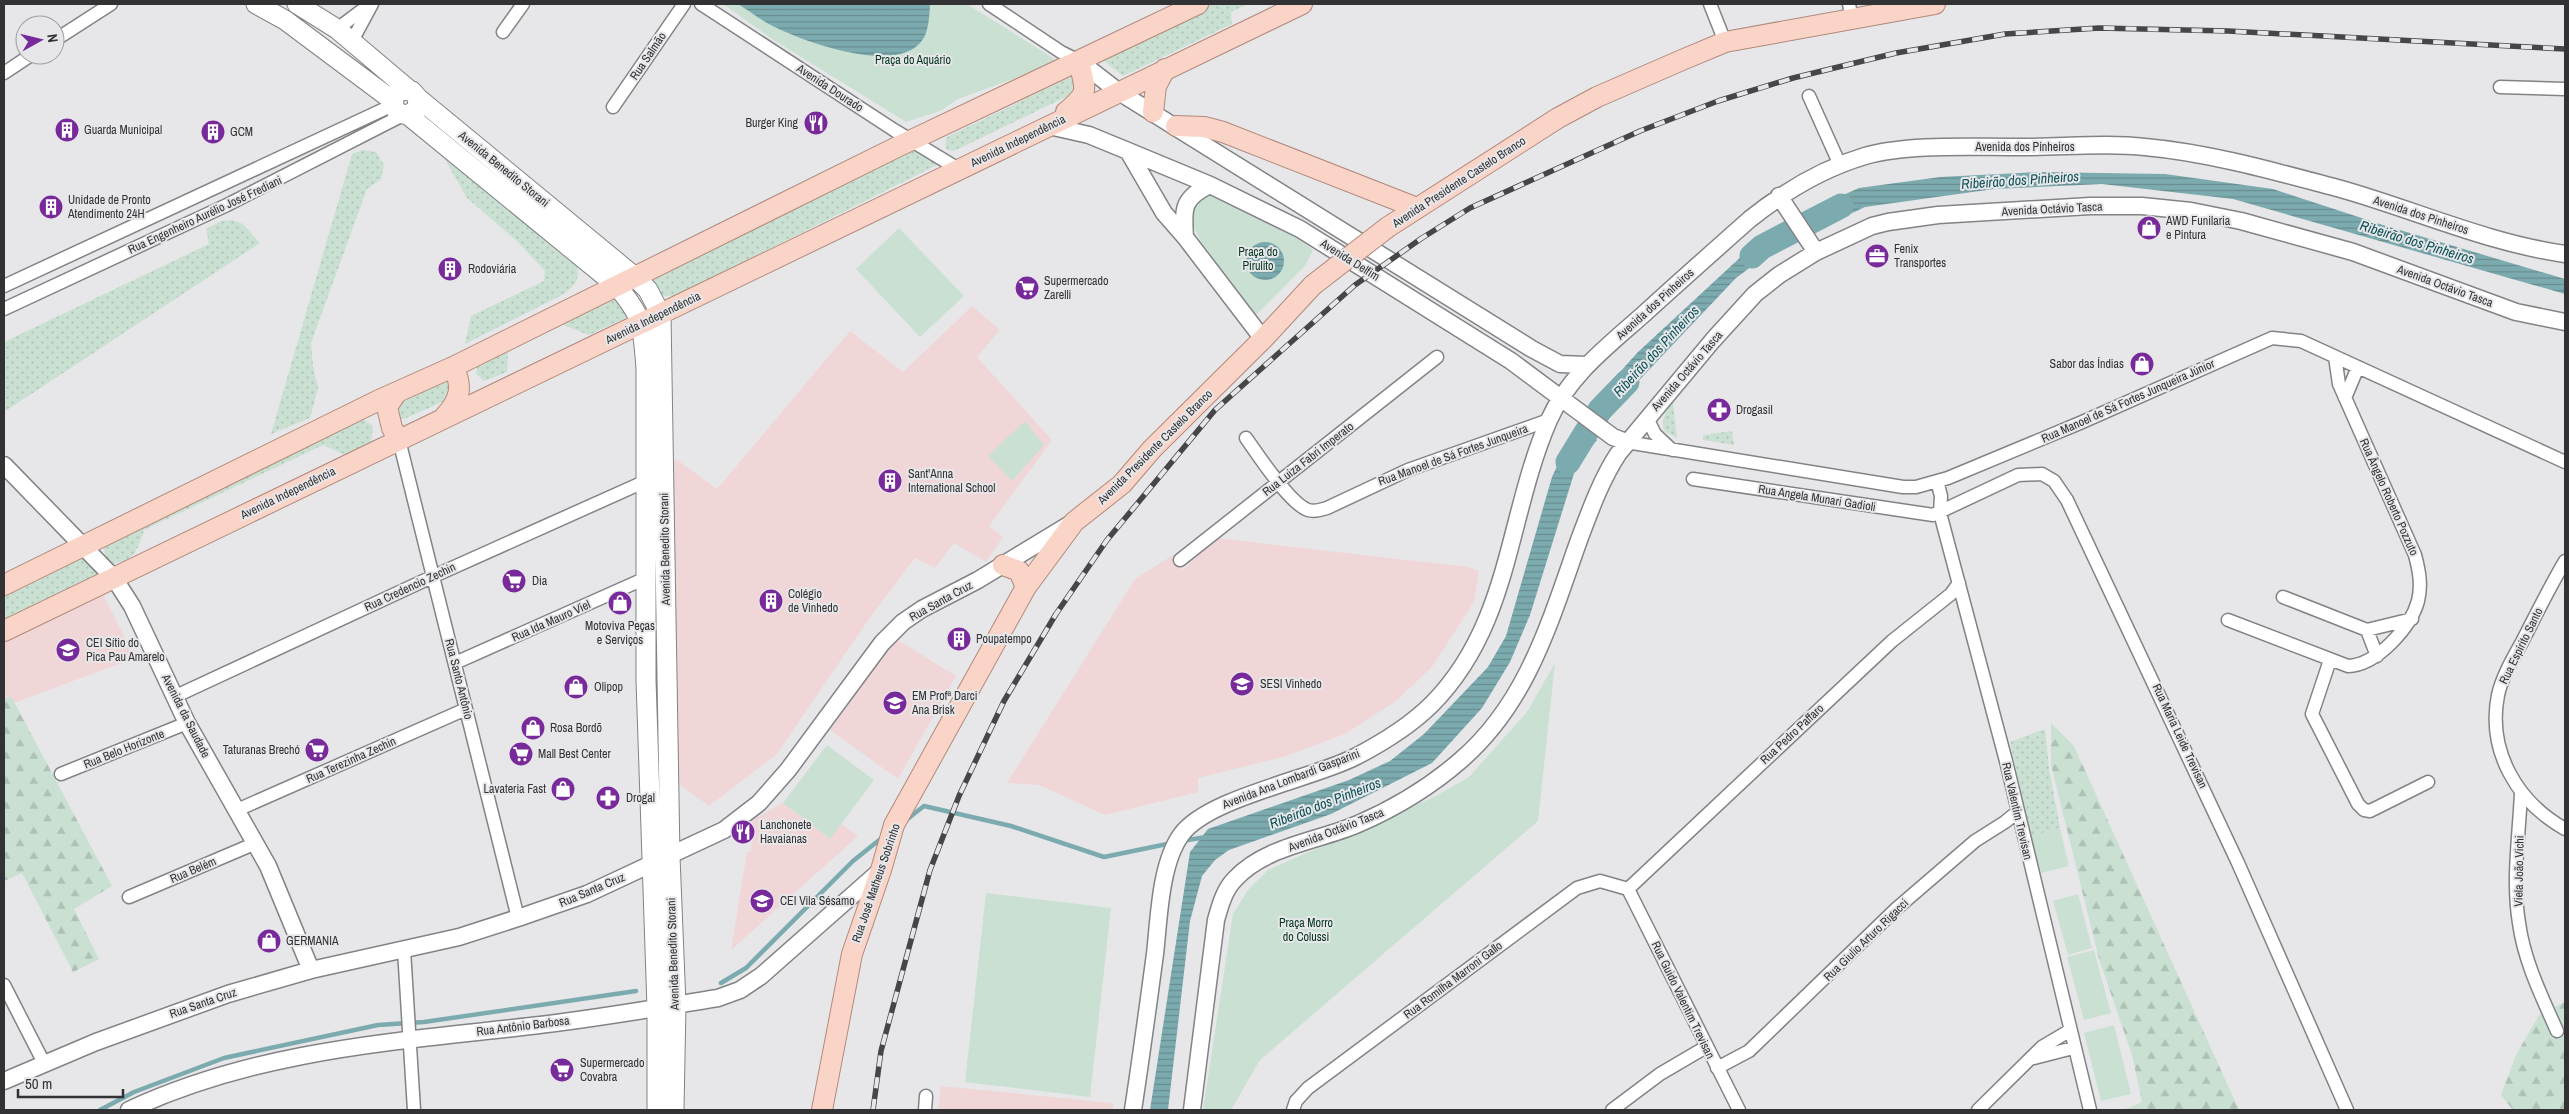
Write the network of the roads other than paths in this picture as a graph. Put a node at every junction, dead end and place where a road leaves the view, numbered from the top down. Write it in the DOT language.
graph roads {
  1 [pos="111,4"];
  2 [pos="256,4"];
  3 [pos="297,4"];
  4 [pos="371,4"];
  5 [pos="523,4"];
  6 [pos="684,4"];
  7 [pos="701,4"];
  8 [pos="989,4"];
  9 [pos="1198,4"];
  10 [pos="1302,4"];
  11 [pos="1710,4"];
  12 [pos="1936,4"];
  13 [pos="1850,12"];
  14 [pos="337,29"];
  15 [pos="503,32"];
  16 [pos="65,34"];
  17 [pos="1725,42"];
  18 [pos="351,43"];
  19 [pos="1080,61"];
  20 [pos="16,65"];
  21 [pos="1165,69"];
  22 [pos="4,73"];
  23 [pos="2500,87"];
  24 [pos="2565,88"];
  25 [pos="1119,92"];
  26 [pos="413,94"];
  27 [pos="1810,96"];
  28 [pos="613,108"];
  29 [pos="399,109"];
  30 [pos="1153,112"];
  31 [pos="1049,126"];
  32 [pos="1176,126"];
  33 [pos="911,141"];
  34 [pos="1128,151"];
  35 [pos="1840,165"];
  36 [pos="960,170"];
  37 [pos="1210,185"];
  38 [pos="1781,199"];
  39 [pos="1417,208"];
  40 [pos="1185,237"];
  41 [pos="1816,252"];
  42 [pos="2565,254"];
  43 [pos="635,276"];
  44 [pos="4,286"];
  45 [pos="617,286"];
  46 [pos="4,307"];
  47 [pos="661,315"];
  48 [pos="2565,322"];
  49 [pos="642,324"];
  50 [pos="1263,339"];
  51 [pos="1437,357"];
  52 [pos="2334,357"];
  53 [pos="1587,365"];
  54 [pos="453,367"];
  55 [pos="2358,367"];
  56 [pos="397,392"];
  57 [pos="1560,398"];
  58 [pos="2345,398"];
  59 [pos="445,416"];
  60 [pos="1647,418"];
  61 [pos="1549,420"];
  62 [pos="1246,438"];
  63 [pos="1620,439"];
  64 [pos="399,440"];
  65 [pos="1672,450"];
  66 [pos="2565,462"];
  67 [pos="4,465"];
  68 [pos="664,473"];
  69 [pos="1693,479"];
  70 [pos="646,481"];
  71 [pos="1937,481"];
  72 [pos="1278,482"];
  73 [pos="1940,513"];
  74 [pos="1074,522"];
  75 [pos="83,546"];
  76 [pos="1180,560"];
  77 [pos="2565,561"];
  78 [pos="1003,565"];
  79 [pos="665,569"];
  80 [pos="434,576"];
  81 [pos="114,578"];
  82 [pos="646,578"];
  83 [pos="1959,583"];
  84 [pos="4,585"];
  85 [pos="1026,587"];
  86 [pos="2282,597"];
  87 [pos="2412,619"];
  88 [pos="2228,620"];
  89 [pos="2367,630"];
  90 [pos="4,631"];
  91 [pos="2378,656"];
  92 [pos="2330,660"];
  93 [pos="455,663"];
  94 [pos="176,696"];
  95 [pos="466,710"];
  96 [pos="187,723"];
  97 [pos="61,774"];
  98 [pos="2428,782"];
  99 [pos="2521,793"];
  100 [pos="236,810"];
  101 [pos="2016,813"];
  102 [pos="2565,828"];
  103 [pos="256,843"];
  104 [pos="670,857"];
  105 [pos="651,864"];
  106 [pos="881,870"];
  107 [pos="1628,889"];
  108 [pos="129,897"];
  109 [pos="518,918"];
  110 [pos="404,950"];
  111 [pos="311,970"];
  112 [pos="4,985"];
  113 [pos="676,1005"];
  114 [pos="657,1008"];
  115 [pos="2556,1031"];
  116 [pos="2069,1032"];
  117 [pos="410,1039"];
  118 [pos="1706,1048"];
  119 [pos="2073,1048"];
  120 [pos="2034,1058"];
  121 [pos="45,1065"];
  122 [pos="1717,1068"];
  123 [pos="4,1081"];
  124 [pos="926,1096"];
  125 [pos="129,1110"];
  126 [pos="414,1110"];
  127 [pos="656,1110"];
  128 [pos="674,1110"];
  129 [pos="822,1110"];
  130 [pos="925,1110"];
  131 [pos="1134,1110"];
  132 [pos="1192,1110"];
  133 [pos="1292,1110"];
  134 [pos="1612,1110"];
  135 [pos="1739,1110"];
  136 [pos="1978,1110"];
  137 [pos="2090,1110"];
  138 [pos="2346,1110"];
  1 -- 16 [label="street"];
  2 -- 29 [label="main road, Avenida Benedito Storani"];
  3 -- 14 [label="main road, Avenida Benedito Storani"];
  4 -- 14 [label="street"];
  4 -- 18 [label="street"];
  5 -- 15 [label="street"];
  6 -- 28 [label="street, Rua Salmão"];
  7 -- 33 [label="street, Avenida Dourado"];
  8 -- 19 [label="street"];
  9 -- 19 [label="main road"];
  10 -- 21 [label="main road, Avenida Independência"];
  11 -- 17 [label="street"];
  12 -- 13 [label="main road, Avenida Presidente Castelo Branco"];
  13 -- 17 [label="main road, Avenida Presidente Castelo Branco"];
  14 -- 18 [label="main road, Avenida Benedito Storani"];
  17 -- 39 [label="main road, Avenida Presidente Castelo Branco"];
  18 -- 26 [label="main road, Avenida Benedito Storani"];
  19 -- 25 [label="street, Avenida Delfim"];
  19 -- 31 [label="main road"];
  19 -- 33 [label="main road"];
  20 -- 22 [label="street"];
  21 -- 25 [label="main road, Avenida Independência"];
  21 -- 30 [label="main road"];
  23 -- 24 [label="street"];
  25 -- 30 [label="street, Avenida Delfim"];
  25 -- 31 [label="main road, Avenida Independência"];
  26 -- 29 [label="main road"];
  26 -- 43 [label="main road, Avenida Benedito Storani"];
  27 -- 35 [label="street"];
  29 -- 44 [label="street, Rua Engenheiro Aurélio José Frediani"];
  29 -- 45 [label="main road, Avenida Benedito Storani"];
  29 -- 46 [label="street, Rua Engenheiro Aurélio José Frediani"];
  30 -- 32 [label="street, Avenida Delfim"];
  31 -- 34 [label="street, Avenida Delfim"];
  31 -- 36 [label="main road, Avenida Independência"];
  32 -- 39 [label="main road"];
  32 -- 53 [label="street, Avenida Delfim"];
  33 -- 36 [label="street, Avenida Dourado"];
  33 -- 43 [label="main road"];
  34 -- 37 [label="street, Avenida Delfim"];
  34 -- 40 [label="street"];
  35 -- 38 [label="street, Avenida dos Pinheiros"];
  35 -- 42 [label="street, Avenida dos Pinheiros"];
  36 -- 47 [label="main road, Avenida Independência"];
  37 -- 40 [label="street"];
  37 -- 57 [label="street, Avenida Delfim"];
  38 -- 41 [label="street"];
  38 -- 53 [label="street, Avenida dos Pinheiros"];
  39 -- 50 [label="main road, Avenida Presidente Castelo Branco, bridge"];
  40 -- 50 [label="street"];
  41 -- 48 [label="street, Avenida Octávio Tasca"];
  41 -- 60 [label="street, Avenida Octávio Tasca"];
  43 -- 45 [label="main road"];
  43 -- 47 [label="main road, Avenida Benedito Storani"];
  45 -- 49 [label="main road, Avenida Benedito Storani"];
  45 -- 54 [label="main road"];
  47 -- 49 [label="main road, Avenida Independência"];
  47 -- 68 [label="main road, Avenida Benedito Storani"];
  49 -- 59 [label="main road, Avenida Independência"];
  49 -- 70 [label="main road, Avenida Benedito Storani"];
  50 -- 74 [label="main road, Avenida Presidente Castelo Branco"];
  51 -- 72 [label="street, Rua Luiza Fabri Imperato"];
  52 -- 55 [label="street, Rua Manoel de Sá Fortes Junqueira Júnior"];
  52 -- 58 [label="street, Rua Ângelo Roberto Pozzuto"];
  52 -- 71 [label="street, Rua Manoel de Sá Fortes Junqueira Júnior"];
  53 -- 57 [label="street, Avenida dos Pinheiros"];
  54 -- 56 [label="main road"];
  54 -- 59 [label="main road"];
  55 -- 58 [label="street"];
  55 -- 66 [label="street, Rua Manoel de Sá Fortes Junqueira Júnior"];
  56 -- 64 [label="main road"];
  56 -- 75 [label="main road"];
  57 -- 61 [label="street, Avenida Ana Lombardi Gasparini"];
  57 -- 63 [label="street, Avenida Delfim"];
  58 -- 87 [label="street, Rua Ângelo Roberto Pozzuto"];
  59 -- 64 [label="main road, Avenida Independência"];
  60 -- 63 [label="street, Avenida Octávio Tasca"];
  60 -- 65 [label="street"];
  61 -- 72 [label="street, Rua Manoel de Sá Fortes Junqueira"];
  61 -- 131 [label="street, Avenida Ana Lombardi Gasparini"];
  62 -- 72 [label="street, Rua Manoel de Sá Fortes Junqueira"];
  63 -- 65 [label="street, Rua Manoel de Sá Fortes Junqueira Júnior"];
  63 -- 132 [label="street, Avenida Octávio Tasca"];
  64 -- 80 [label="street, Rua Santo Antônio"];
  64 -- 81 [label="main road, Avenida Independência"];
  65 -- 71 [label="street, Rua Manoel de Sá Fortes Junqueira Júnior"];
  67 -- 75 [label="street, Avenida da Saudade"];
  68 -- 70 [label="main road"];
  68 -- 79 [label="main road, Avenida Benedito Storani"];
  69 -- 73 [label="street, Rua Angela Munari Gadioli"];
  70 -- 80 [label="street, Rua Credencio Zechin"];
  70 -- 82 [label="main road, Avenida Benedito Storani"];
  71 -- 73 [label="street, Rua Valentim Trevisan"];
  72 -- 76 [label="street, Rua Luiza Fabri Imperato"];
  73 -- 83 [label="street, Rua Valentim Trevisan"];
  73 -- 138 [label="street, Rua Maria Leide Trevisan"];
  74 -- 78 [label="street, Rua Santa Cruz"];
  74 -- 85 [label="main road, Rua José Matheus Sobrinho"];
  75 -- 81 [label="street, Avenida da Saudade"];
  75 -- 84 [label="main road"];
  77 -- 99 [label="street, Rua Espírito Santo"];
  78 -- 85 [label="main road"];
  78 -- 104 [label="street, Rua Santa Cruz"];
  79 -- 82 [label="main road"];
  79 -- 104 [label="main road, Avenida Benedito Storani"];
  80 -- 93 [label="street, Rua Santo Antônio"];
  80 -- 94 [label="street, Rua Credencio Zechin"];
  81 -- 90 [label="main road, Avenida Independência"];
  81 -- 94 [label="street, Avenida da Saudade"];
  82 -- 93 [label="street, Rua Ida Mauro Viel"];
  82 -- 105 [label="main road, Avenida Benedito Storani"];
  83 -- 101 [label="street, Rua Valentim Trevisan"];
  83 -- 107 [label="street, Rua Pedro Paffaro"];
  85 -- 106 [label="main road, Rua José Matheus Sobrinho"];
  86 -- 89 [label="street"];
  87 -- 89 [label="street"];
  87 -- 91 [label="street, Rua Ângelo Roberto Pozzuto"];
  88 -- 92 [label="street, Rua Ângelo Roberto Pozzuto"];
  89 -- 91 [label="street"];
  91 -- 92 [label="street, Rua Ângelo Roberto Pozzuto"];
  92 -- 98 [label="street"];
  93 -- 95 [label="street, Rua Santo Antônio"];
  94 -- 96 [label="street, Avenida da Saudade"];
  95 -- 100 [label="street, Rua Terezinha Zechin"];
  95 -- 109 [label="street, Rua Santo Antônio"];
  96 -- 97 [label="street, Rua Belo Horizonte"];
  96 -- 100 [label="street, Avenida da Saudade"];
  99 -- 102 [label="street, Rua Espírito Santo"];
  99 -- 115 [label="street, Viela João Vichi"];
  100 -- 103 [label="street, Avenida da Saudade"];
  101 -- 116 [label="street, Rua Valentim Trevisan"];
  101 -- 122 [label="street, Rua Giulio Arturo Rigacci"];
  103 -- 108 [label="street, Rua Belém"];
  103 -- 111 [label="street, Avenida da Saudade"];
  104 -- 105 [label="street, Rua Santa Cruz"];
  104 -- 113 [label="main road, Avenida Benedito Storani"];
  105 -- 109 [label="street, Rua Santa Cruz"];
  105 -- 114 [label="main road, Avenida Benedito Storani"];
  106 -- 113 [label="street, Rua Antônio Barbosa"];
  106 -- 129 [label="main road, Rua José Matheus Sobrinho"];
  107 -- 118 [label="street, Rua Guido Valentim Trevisan"];
  107 -- 133 [label="street, Rua Romilha Marroni Gallo"];
  109 -- 110 [label="street, Rua Santa Cruz"];
  110 -- 111 [label="street, Rua Santa Cruz"];
  110 -- 117 [label="street"];
  111 -- 121 [label="street, Rua Santa Cruz"];
  112 -- 121 [label="street"];
  113 -- 114 [label="street, Rua Antônio Barbosa"];
  113 -- 128 [label="main road, Avenida Benedito Storani"];
  114 -- 117 [label="street, Rua Antônio Barbosa"];
  114 -- 127 [label="main road, Avenida Benedito Storani"];
  116 -- 119 [label="street, Rua Valentim Trevisan"];
  116 -- 120 [label="street"];
  117 -- 125 [label="street, Rua Antônio Barbosa"];
  117 -- 126 [label="street"];
  118 -- 122 [label="street, Rua Guido Valentim Trevisan"];
  118 -- 134 [label="street"];
  119 -- 120 [label="street"];
  119 -- 137 [label="street, Rua Valentim Trevisan"];
  120 -- 136 [label="street"];
  121 -- 123 [label="street, Rua Santa Cruz"];
  122 -- 135 [label="street, Rua Guido Valentim Trevisan"];
  124 -- 130 [label="street"];
}
